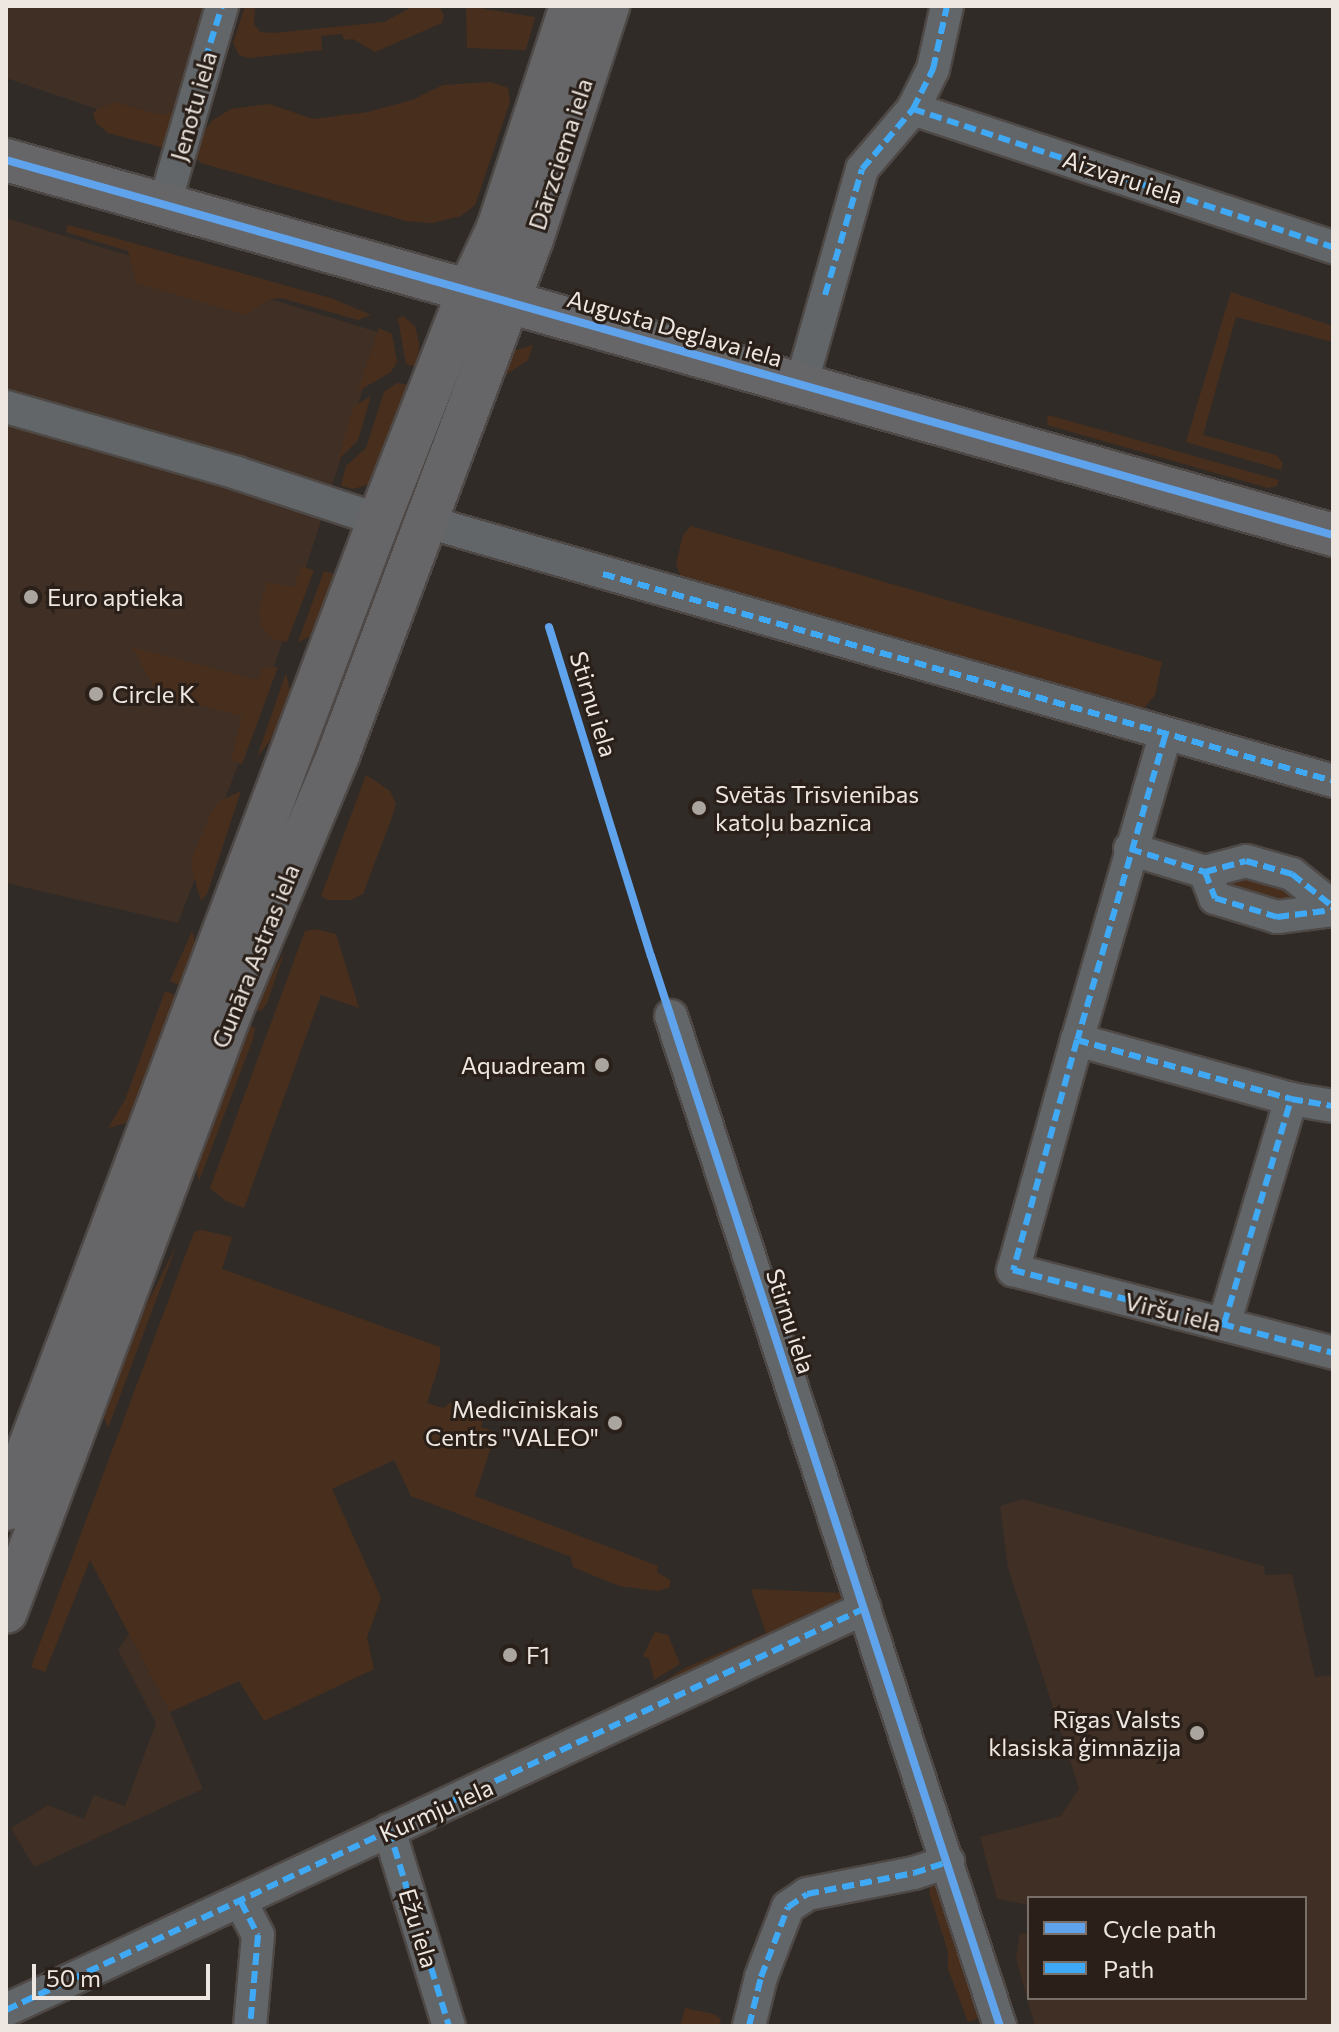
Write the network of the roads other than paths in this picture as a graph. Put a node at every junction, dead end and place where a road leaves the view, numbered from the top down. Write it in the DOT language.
graph roads {
  1 [pos="222,6"];
  2 [pos="571,6"];
  3 [pos="608,6"];
  4 [pos="947,6"];
  5 [pos="913,109"];
  6 [pos="6,160"];
  7 [pos="164,206"];
  8 [pos="1333,247"];
  9 [pos="488,296"];
  10 [pos="801,385"];
  11 [pos="6,407"];
  12 [pos="379,520"];
  13 [pos="424,521"];
  14 [pos="1333,535"];
  15 [pos="384,627"];
  16 [pos="1165,736"];
  17 [pos="1333,781"];
  18 [pos="1130,849"];
  19 [pos="1205,872"];
  20 [pos="1333,908"];
  21 [pos="671,1016"];
  22 [pos="1077,1040"];
  23 [pos="1291,1099"];
  24 [pos="1333,1106"];
  25 [pos="1224,1324"];
  26 [pos="1333,1353"];
  27 [pos="46,1452"];
  28 [pos="6,1509"];
  29 [pos="865,1608"];
  30 [pos="6,1612"];
  31 [pos="389,1830"];
  32 [pos="948,1862"];
  33 [pos="241,1902"];
  34 [pos="6,2010"];
  35 [pos="250,2026"];
  36 [pos="449,2026"];
  37 [pos="749,2026"];
  38 [pos="1000,2026"];
  1 -- 7 [label="street, Jenotu iela"];
  2 -- 9 [label="main road, Dārzciema iela"];
  3 -- 9 [label="main road, Dārzciema iela"];
  4 -- 5 [label="street"];
  5 -- 8 [label="street, Aizvaru iela"];
  5 -- 10 [label="street"];
  6 -- 7 [label="main road, Augusta Deglava iela"];
  7 -- 9 [label="main road, Augusta Deglava iela"];
  9 -- 10 [label="main road, Augusta Deglava iela"];
  9 -- 12 [label="main road, Gunāra Astras iela"];
  9 -- 13 [label="main road, Gunāra Astras iela"];
  10 -- 14 [label="main road, Augusta Deglava iela"];
  11 -- 12 [label="street"];
  12 -- 15 [label="main road"];
  12 -- 27 [label="main road, Gunāra Astras iela"];
  13 -- 15 [label="main road, Gunāra Astras iela"];
  13 -- 16 [label="street"];
  15 -- 27 [label="main road, Gunāra Astras iela"];
  16 -- 17 [label="street"];
  16 -- 18 [label="street"];
  18 -- 19 [label="street"];
  18 -- 22 [label="street"];
  19 -- 20 [label="street"];
  19 -- 20 [label="street"];
  21 -- 29 [label="street, Stirnu iela"];
  22 -- 23 [label="street"];
  22 -- 25 [label="street, Viršu iela"];
  23 -- 24 [label="street"];
  23 -- 25 [label="street"];
  25 -- 26 [label="street, Viršu iela"];
  27 -- 28 [label="main road, Gunāra Astras iela"];
  27 -- 30 [label="main road, Gunāra Astras iela"];
  29 -- 31 [label="street, Kurmju iela"];
  29 -- 32 [label="street, Stirnu iela"];
  31 -- 33 [label="street, Kurmju iela"];
  31 -- 36 [label="street, Ežu iela"];
  32 -- 37 [label="street"];
  32 -- 38 [label="street, Stirnu iela"];
  33 -- 34 [label="street, Kurmju iela"];
  33 -- 35 [label="street"];
}
